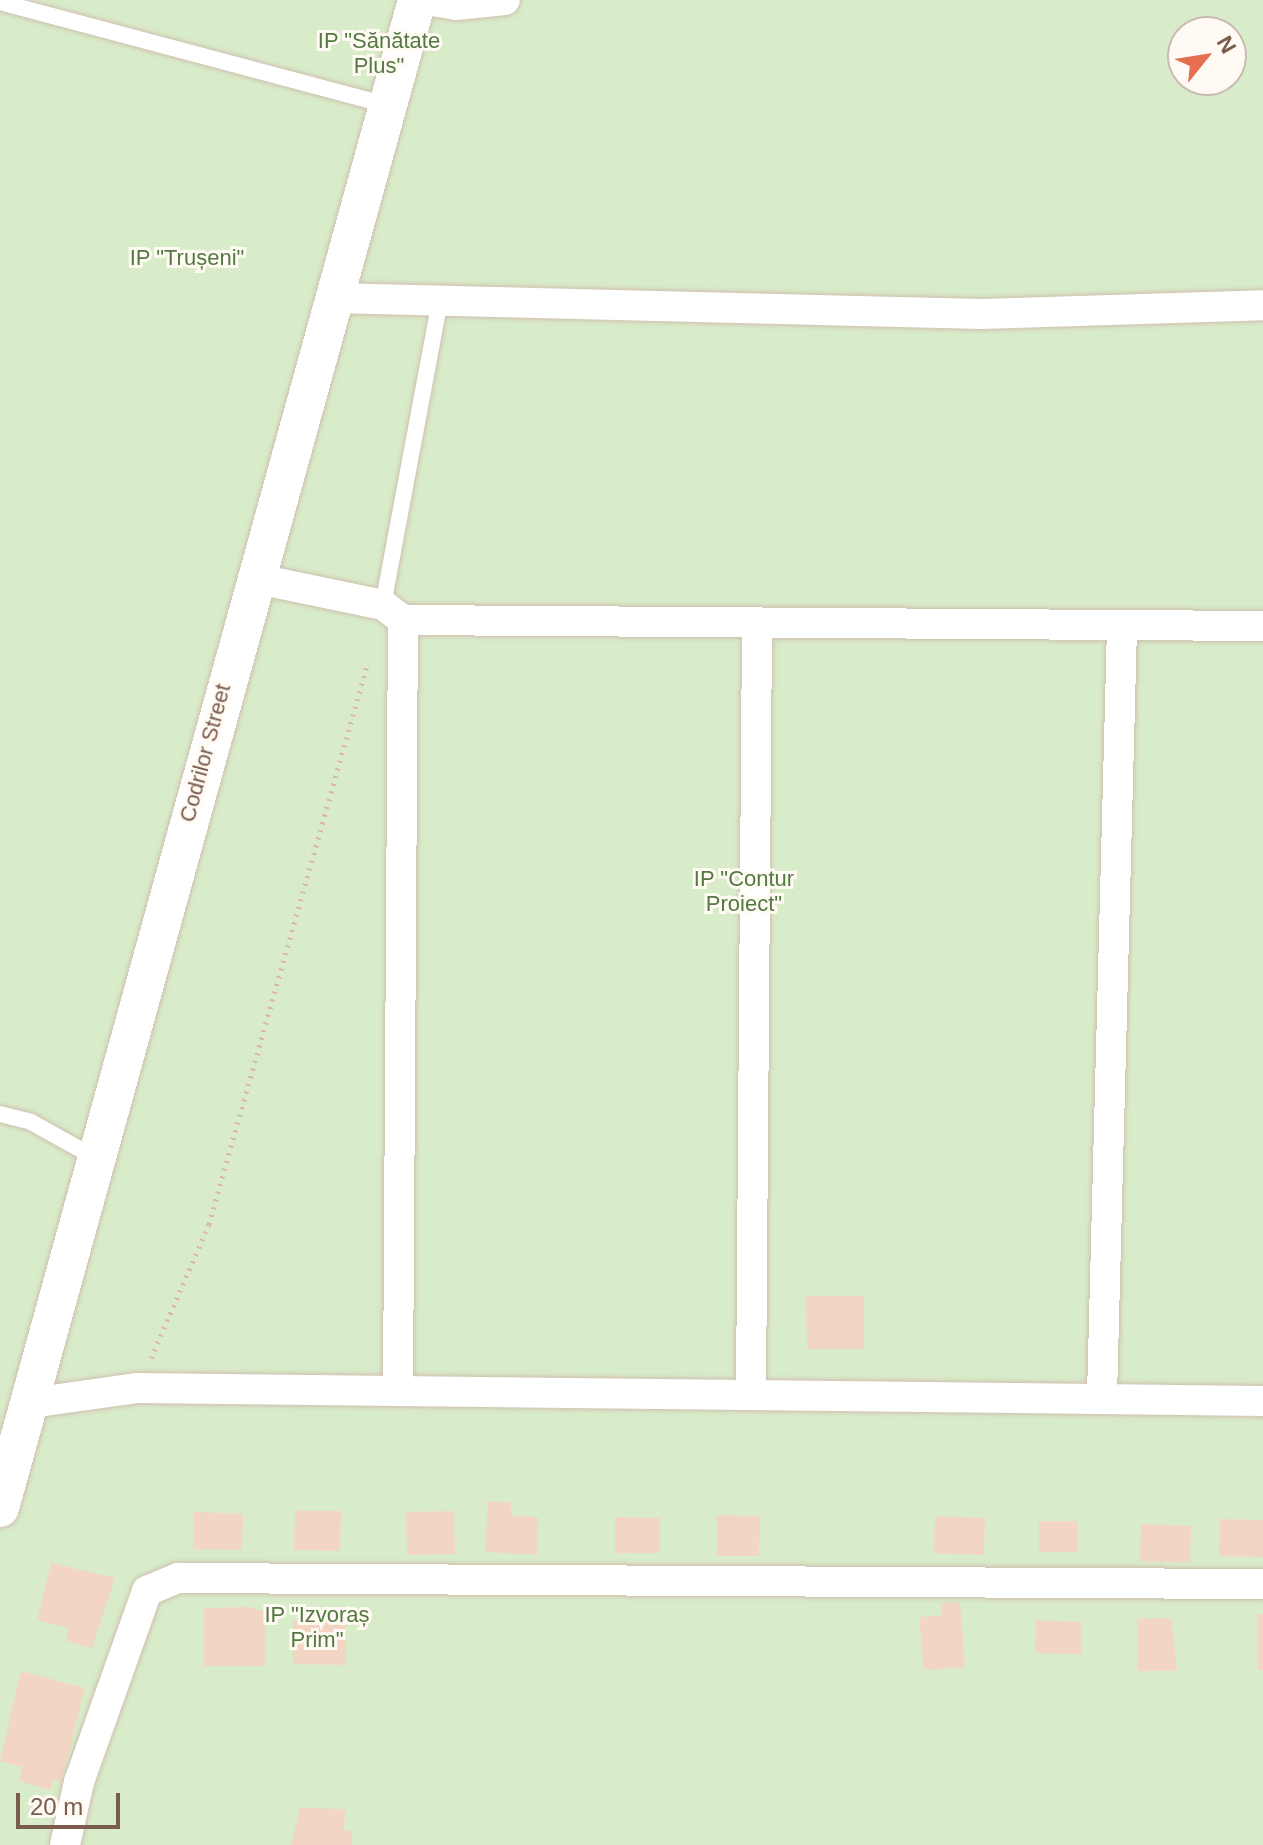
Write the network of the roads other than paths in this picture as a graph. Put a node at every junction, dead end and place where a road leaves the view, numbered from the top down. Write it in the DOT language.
graph roads {
  1 [pos="417,0"];
  2 [pos="425,0"];
  3 [pos="505,0"];
  4 [pos="0,2"];
  5 [pos="388,105"];
  6 [pos="333,298"];
  7 [pos="1263,305"];
  8 [pos="439,306"];
  9 [pos="253,578"];
  10 [pos="393,612"];
  11 [pos="757,626"];
  12 [pos="1263,626"];
  13 [pos="1122,628"];
  14 [pos="0,1114"];
  15 [pos="94,1157"];
  16 [pos="398,1391"];
  17 [pos="751,1392"];
  18 [pos="1102,1396"];
  19 [pos="1263,1401"];
  20 [pos="31,1403"];
  21 [pos="0,1508"];
  22 [pos="1263,1584"];
  23 [pos="65,1845"];
  1 -- 5 [label="street, Codrilor Street"];
  2 -- 3 [label="street"];
  4 -- 5 [label="lane"];
  5 -- 6 [label="street, Codrilor Street"];
  6 -- 8 [label="street"];
  6 -- 9 [label="street, Codrilor Street"];
  7 -- 8 [label="street"];
  8 -- 10 [label="lane"];
  9 -- 10 [label="street"];
  9 -- 15 [label="street, Codrilor Street"];
  10 -- 11 [label="street"];
  10 -- 16 [label="street"];
  11 -- 13 [label="street"];
  11 -- 17 [label="street"];
  12 -- 13 [label="street"];
  13 -- 18 [label="street"];
  14 -- 15 [label="lane"];
  15 -- 20 [label="street, Codrilor Street"];
  16 -- 17 [label="street"];
  16 -- 20 [label="street"];
  17 -- 18 [label="street"];
  18 -- 19 [label="street"];
  20 -- 21 [label="street, Codrilor Street"];
  22 -- 23 [label="street"];
}
